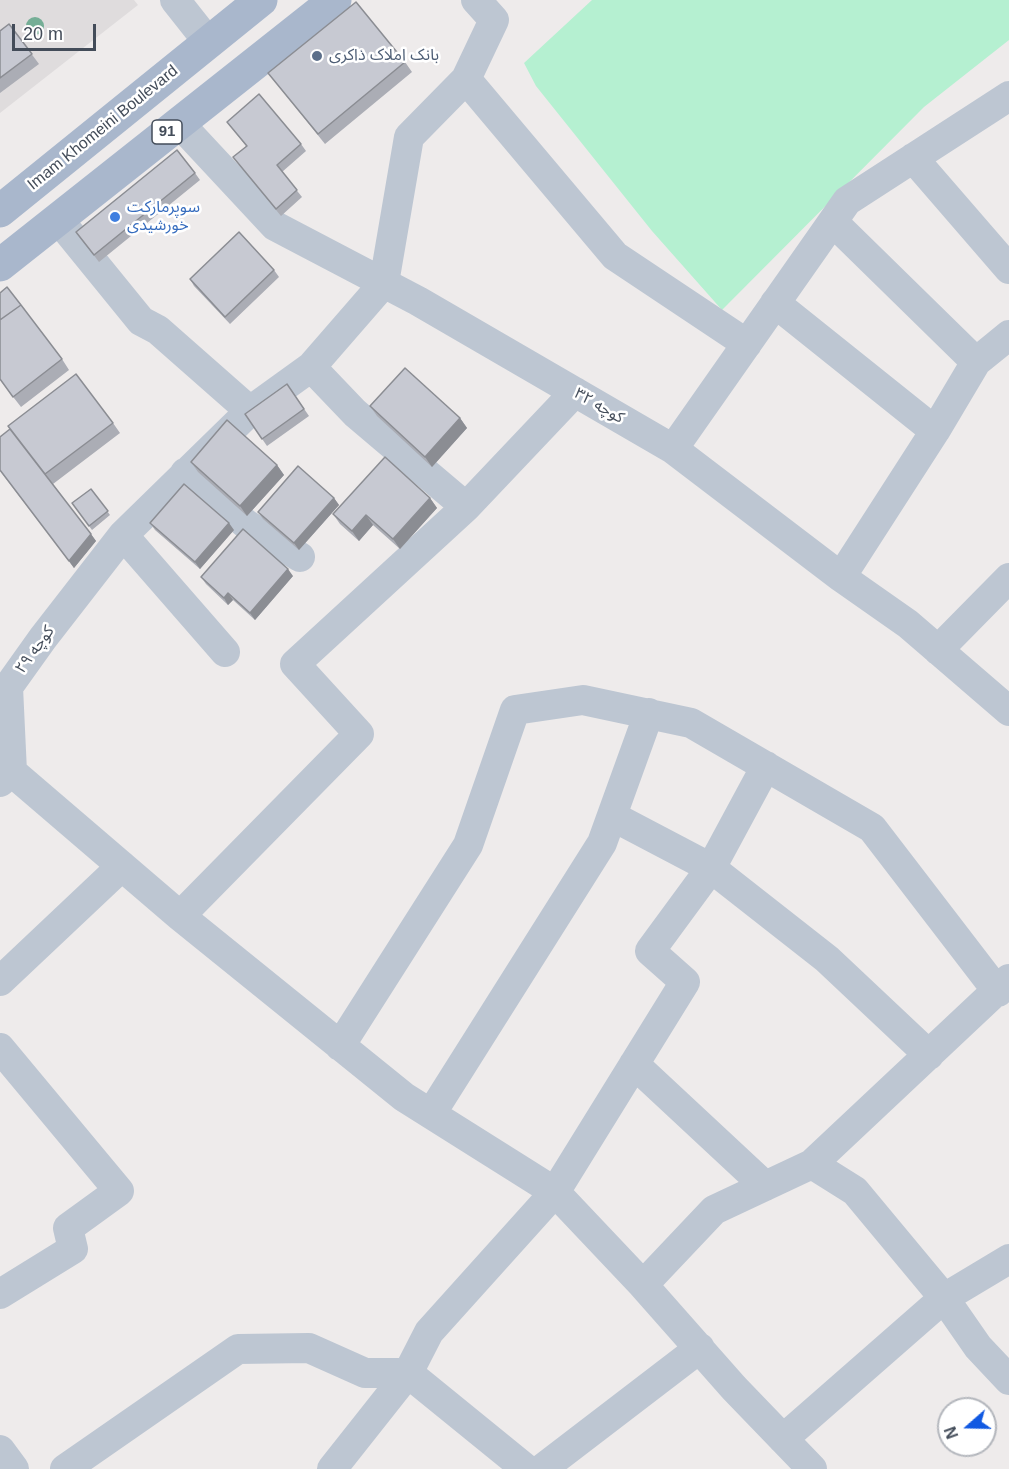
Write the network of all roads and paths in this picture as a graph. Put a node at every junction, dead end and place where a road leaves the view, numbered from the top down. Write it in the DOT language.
graph roads {
  1 [pos="176,0"];
  2 [pos="261,0"];
  3 [pos="335,0"];
  4 [pos="485,10"];
  5 [pos="208,43"];
  6 [pos="466,79"];
  7 [pos="1009,96"];
  8 [pos="179,123"];
  9 [pos="913,158"];
  10 [pos="0,211"];
  11 [pos="58,219"];
  12 [pos="833,222"];
  13 [pos="0,265"];
  14 [pos="1009,269"];
  15 [pos="384,283"];
  16 [pos="776,303"];
  17 [pos="1009,335"];
  18 [pos="747,344"];
  19 [pos="976,362"];
  20 [pos="311,367"];
  21 [pos="575,392"];
  22 [pos="250,411"];
  23 [pos="935,431"];
  24 [pos="673,449"];
  25 [pos="185,473"];
  26 [pos="466,507"];
  27 [pos="123,535"];
  28 [pos="300,557"];
  29 [pos="841,577"];
  30 [pos="1009,578"];
  31 [pos="938,650"];
  32 [pos="225,652"];
  33 [pos="1009,711"];
  34 [pos="649,713"];
  35 [pos="766,766"];
  36 [pos="4,770"];
  37 [pos="612,816"];
  38 [pos="122,866"];
  39 [pos="711,868"];
  40 [pos="180,916"];
  41 [pos="0,981"];
  42 [pos="1003,986"];
  43 [pos="340,1046"];
  44 [pos="0,1048"];
  45 [pos="929,1055"];
  46 [pos="634,1064"];
  47 [pos="431,1114"];
  48 [pos="812,1164"];
  49 [pos="765,1186"];
  50 [pos="555,1192"];
  51 [pos="1009,1259"];
  52 [pos="644,1285"];
  53 [pos="0,1294"];
  54 [pos="944,1298"];
  55 [pos="700,1348"];
  56 [pos="408,1373"];
  57 [pos="1009,1380"];
  58 [pos="783,1439"];
  59 [pos="0,1450"];
  60 [pos="14,1469"];
  61 [pos="64,1469"];
  62 [pos="332,1469"];
  63 [pos="526,1469"];
  64 [pos="542,1469"];
  65 [pos="812,1469"];
  1 -- 5 [label="street"];
  2 -- 5 [label="main road, Imam Khomeini Boulevard"];
  3 -- 8 [label="main road, 91"];
  4 -- 6 [label="street"];
  5 -- 10 [label="main road, Imam Khomeini Boulevard"];
  6 -- 15 [label="street"];
  6 -- 18 [label="street"];
  7 -- 9 [label="street"];
  8 -- 11 [label="main road, 91"];
  8 -- 15 [label="street, کوچه ۳۲"];
  9 -- 12 [label="street"];
  9 -- 14 [label="street"];
  11 -- 13 [label="main road, 91"];
  11 -- 22 [label="street"];
  12 -- 16 [label="street"];
  12 -- 19 [label="street"];
  15 -- 20 [label="street, کوچه ۲۹"];
  15 -- 21 [label="street, کوچه ۳۲"];
  16 -- 18 [label="street"];
  16 -- 23 [label="street"];
  17 -- 19 [label="street"];
  18 -- 24 [label="street"];
  19 -- 23 [label="street"];
  20 -- 22 [label="street, کوچه ۲۹"];
  20 -- 26 [label="street"];
  21 -- 24 [label="street, کوچه ۳۲"];
  21 -- 26 [label="street"];
  22 -- 25 [label="street, کوچه ۲۹"];
  23 -- 29 [label="street"];
  24 -- 29 [label="street, کوچه ۳۲"];
  25 -- 27 [label="street, کوچه ۲۹"];
  25 -- 28 [label="street"];
  26 -- 40 [label="street"];
  27 -- 32 [label="street"];
  27 -- 36 [label="street, کوچه ۲۹"];
  29 -- 31 [label="street, کوچه ۳۲"];
  30 -- 31 [label="street"];
  31 -- 33 [label="street, کوچه ۳۲"];
  34 -- 35 [label="street"];
  34 -- 37 [label="street"];
  34 -- 43 [label="street"];
  35 -- 39 [label="street"];
  35 -- 42 [label="street"];
  36 -- 38 [label="street"];
  37 -- 39 [label="street"];
  37 -- 47 [label="street"];
  38 -- 40 [label="street"];
  38 -- 41 [label="street"];
  39 -- 45 [label="street"];
  39 -- 46 [label="street"];
  40 -- 43 [label="street"];
  42 -- 45 [label="street"];
  43 -- 47 [label="street"];
  44 -- 53 [label="street"];
  45 -- 48 [label="street"];
  46 -- 49 [label="street"];
  46 -- 50 [label="street"];
  47 -- 50 [label="street"];
  48 -- 49 [label="street"];
  48 -- 54 [label="street"];
  49 -- 52 [label="street"];
  50 -- 52 [label="street"];
  50 -- 56 [label="street"];
  51 -- 54 [label="street"];
  52 -- 55 [label="street"];
  54 -- 57 [label="street"];
  54 -- 58 [label="street"];
  55 -- 58 [label="street"];
  55 -- 64 [label="street"];
  56 -- 61 [label="street"];
  56 -- 62 [label="street"];
  56 -- 63 [label="street"];
  58 -- 65 [label="street"];
  59 -- 60 [label="street"];
}
